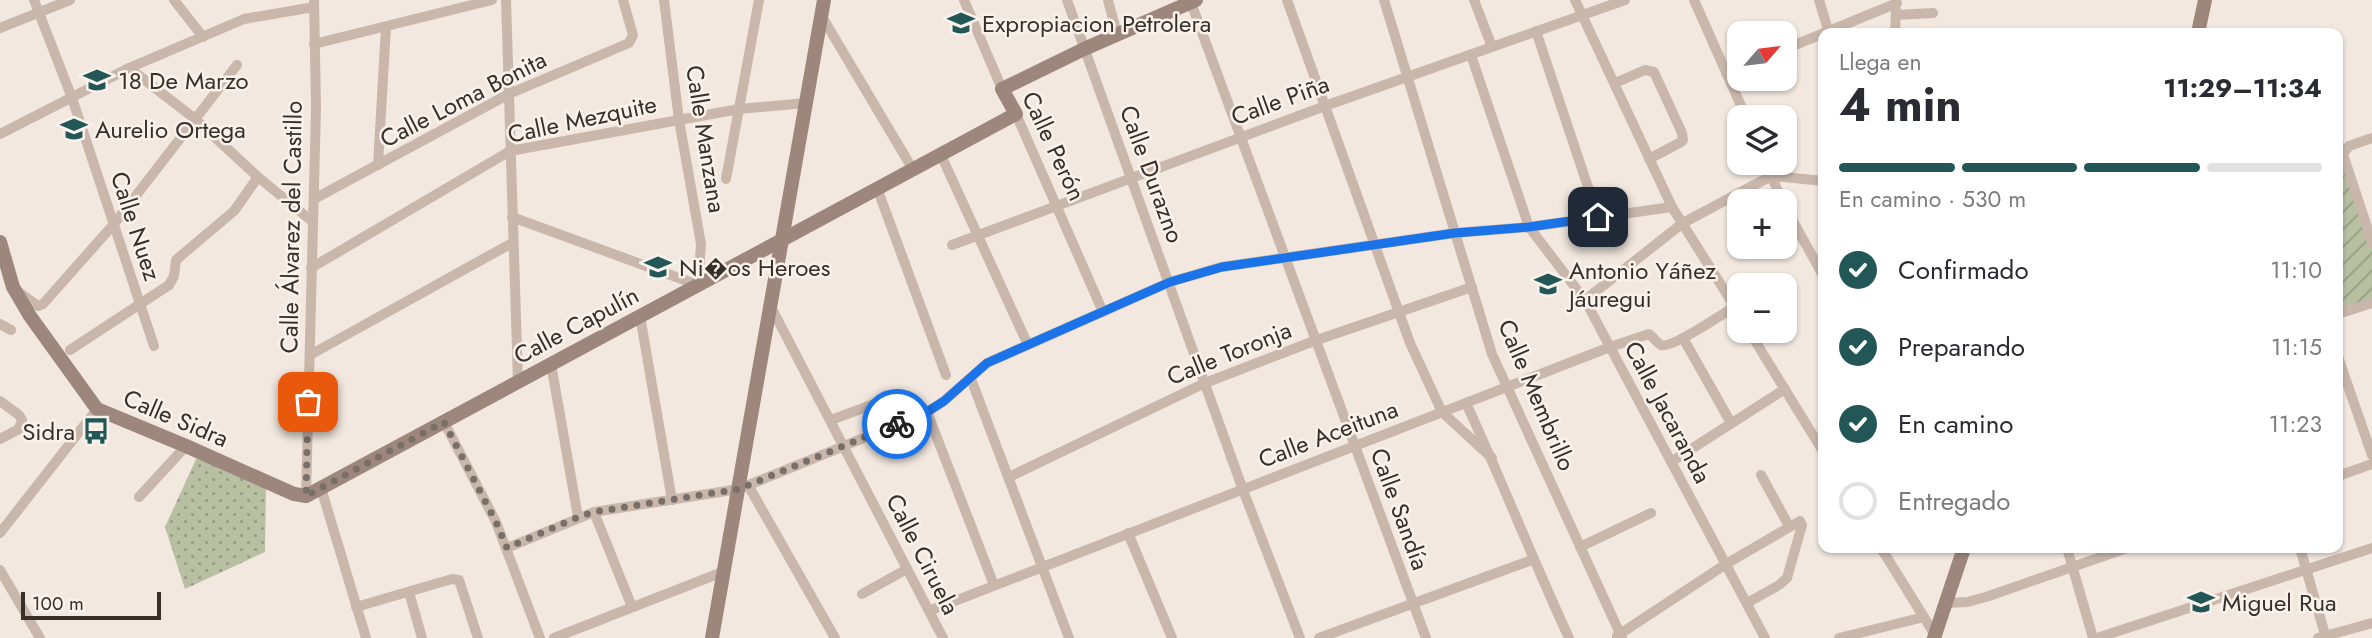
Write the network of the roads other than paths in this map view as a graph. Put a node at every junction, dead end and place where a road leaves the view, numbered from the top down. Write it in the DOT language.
graph roads {
  1 [pos="34,0"];
  2 [pos="70,0"];
  3 [pos="174,0"];
  4 [pos="492,0"];
  5 [pos="506,0"];
  6 [pos="623,0"];
  7 [pos="664,0"];
  8 [pos="759,0"];
  9 [pos="964,0"];
  10 [pos="1067,0"];
  11 [pos="1108,0"];
  12 [pos="1287,0"];
  13 [pos="1384,0"];
  14 [pos="1474,0"];
  15 [pos="1576,0"];
  16 [pos="1625,0"];
  17 [pos="1694,0"];
  18 [pos="1819,0"];
  19 [pos="2205,0"];
  20 [pos="1192,1"];
  21 [pos="1897,1"];
  22 [pos="314,4"];
  23 [pos="823,7"];
  24 [pos="38,12"];
  25 [pos="1933,13"];
  26 [pos="1582,15"];
  27 [pos="1896,15"];
  28 [pos="386,27"];
  29 [pos="0,28"];
  30 [pos="1827,28"];
  31 [pos="1837,28"];
  32 [pos="1895,28"];
  33 [pos="2199,28"];
  34 [pos="1536,31"];
  35 [pos="1117,34"];
  36 [pos="1818,36"];
  37 [pos="203,37"];
  38 [pos="314,44"];
  39 [pos="1797,44"];
  40 [pos="1492,47"];
  41 [pos="1084,49"];
  42 [pos="1471,55"];
  43 [pos="237,65"];
  44 [pos="129,68"];
  45 [pos="1726,73"];
  46 [pos="1408,77"];
  47 [pos="1615,83"];
  48 [pos="1002,89"];
  49 [pos="509,94"];
  50 [pos="72,98"];
  51 [pos="806,103"];
  52 [pos="1741,105"];
  53 [pos="1325,106"];
  54 [pos="739,109"];
  55 [pos="1016,114"];
  56 [pos="194,118"];
  57 [pos="679,120"];
  58 [pos="0,134"];
  59 [pos="1240,137"];
  60 [pos="2372,138"];
  61 [pos="510,151"];
  62 [pos="940,153"];
  63 [pos="1649,159"];
  64 [pos="378,165"];
  65 [pos="912,169"];
  66 [pos="1772,176"];
  67 [pos="258,177"];
  68 [pos="1131,177"];
  69 [pos="726,179"];
  70 [pos="1818,180"];
  71 [pos="877,188"];
  72 [pos="1777,189"];
  73 [pos="314,199"];
  74 [pos="1057,205"];
  75 [pos="1672,207"];
  76 [pos="512,217"];
  77 [pos="1598,217"];
  78 [pos="313,222"];
  79 [pos="1683,223"];
  80 [pos="114,224"];
  81 [pos="1529,227"];
  82 [pos="1797,229"];
  83 [pos="1455,233"];
  84 [pos="980,235"];
  85 [pos="781,240"];
  86 [pos="0,242"];
  87 [pos="2372,242"];
  88 [pos="512,243"];
  89 [pos="1375,244"];
  90 [pos="952,245"];
  91 [pos="1284,256"];
  92 [pos="1818,266"];
  93 [pos="311,268"];
  94 [pos="1170,282"];
  95 [pos="698,285"];
  96 [pos="13,287"];
  97 [pos="1472,287"];
  98 [pos="1727,295"];
  99 [pos="1585,299"];
  100 [pos="2372,303"];
  101 [pos="139,304"];
  102 [pos="770,304"];
  103 [pos="1103,312"];
  104 [pos="1399,312"];
  105 [pos="2343,312"];
  106 [pos="640,316"];
  107 [pos="1727,316"];
  108 [pos="0,324"];
  109 [pos="11,330"];
  110 [pos="1683,338"];
  111 [pos="1314,341"];
  112 [pos="1756,343"];
  113 [pos="1028,345"];
  114 [pos="154,346"];
  115 [pos="1610,347"];
  116 [pos="70,350"];
  117 [pos="310,355"];
  118 [pos="551,364"];
  119 [pos="946,375"];
  120 [pos="971,379"];
  121 [pos="518,382"];
  122 [pos="1205,383"];
  123 [pos="2343,385"];
  124 [pos="1507,387"];
  125 [pos="1785,389"];
  126 [pos="901,394"];
  127 [pos="0,401"];
  128 [pos="1466,403"];
  129 [pos="97,410"];
  130 [pos="927,412"];
  131 [pos="1442,412"];
  132 [pos="831,421"];
  133 [pos="444,422"];
  134 [pos="1731,424"];
  135 [pos="0,439"];
  136 [pos="1818,444"];
  137 [pos="186,446"];
  138 [pos="844,446"];
  139 [pos="1354,446"];
  140 [pos="2372,455"];
  141 [pos="1492,458"];
  142 [pos="1671,462"];
  143 [pos="2372,464"];
  144 [pos="2343,474"];
  145 [pos="1760,475"];
  146 [pos="1009,477"];
  147 [pos="743,487"];
  148 [pos="321,488"];
  149 [pos="1243,490"];
  150 [pos="306,496"];
  151 [pos="139,497"];
  152 [pos="672,500"];
  153 [pos="594,512"];
  154 [pos="1651,513"];
  155 [pos="578,517"];
  156 [pos="1789,526"];
  157 [pos="1128,533"];
  158 [pos="0,534"];
  159 [pos="1580,547"];
  160 [pos="507,548"];
  161 [pos="2372,548"];
  162 [pos="1884,553"];
  163 [pos="1962,553"];
  164 [pos="2068,553"];
  165 [pos="2112,553"];
  166 [pos="2301,553"];
  167 [pos="1532,560"];
  168 [pos="1726,564"];
  169 [pos="2072,566"];
  170 [pos="1041,567"];
  171 [pos="0,569"];
  172 [pos="907,569"];
  173 [pos="2306,570"];
  174 [pos="725,571"];
  175 [pos="994,585"];
  176 [pos="409,592"];
  177 [pos="862,594"];
  178 [pos="1747,603"];
  179 [pos="1947,603"];
  180 [pos="1413,604"];
  181 [pos="356,607"];
  182 [pos="632,607"];
  183 [pos="929,611"];
  184 [pos="1924,618"];
  185 [pos="2372,623"];
  186 [pos="40,636"];
  187 [pos="1619,637"];
  188 [pos="1934,637"];
  189 [pos="2323,637"];
  190 [pos="366,638"];
  191 [pos="422,638"];
  192 [pos="478,638"];
  193 [pos="540,638"];
  194 [pos="555,638"];
  195 [pos="712,638"];
  196 [pos="835,638"];
  197 [pos="943,638"];
  198 [pos="1069,638"];
  199 [pos="1172,638"];
  200 [pos="1300,638"];
  201 [pos="1319,638"];
  202 [pos="1426,638"];
  203 [pos="1569,638"];
  204 [pos="1765,638"];
  205 [pos="1839,638"];
  206 [pos="2095,638"];
  1 -- 24 [label="street, Calle Nuez"];
  2 -- 24 [label="street"];
  3 -- 37 [label="street"];
  4 -- 28 [label="street"];
  5 -- 49 [label="street"];
  6 -- 49 [label="street, Calle Loma Bonita"];
  7 -- 57 [label="street, Calle Manzana"];
  8 -- 54 [label="street"];
  9 -- 48 [label="street, Calle Perón"];
  10 -- 41 [label="street, Calle Durazno"];
  11 -- 35 [label="street"];
  12 -- 53 [label="street"];
  13 -- 46 [label="street, Calle Membrillo"];
  14 -- 40 [label="street"];
  15 -- 26 [label="street"];
  16 -- 26 [label="street, Calle Piña"];
  17 -- 45 [label="street"];
  18 -- 30 [label="street"];
  19 -- 33 [label="street"];
  20 -- 35 [label="street"];
  20 -- 59 [label="street, Calle Sandía"];
  21 -- 27 [label="street"];
  21 -- 31 [label="street"];
  22 -- 37 [label="street"];
  22 -- 38 [label="street, Calle Álvarez del Castillo"];
  23 -- 51 [label="street"];
  23 -- 65 [label="street"];
  24 -- 29 [label="street"];
  24 -- 50 [label="street, Calle Nuez"];
  25 -- 27 [label="street"];
  26 -- 34 [label="street, Calle Piña"];
  26 -- 47 [label="street"];
  27 -- 32 [label="street"];
  28 -- 38 [label="street"];
  28 -- 64 [label="street"];
  34 -- 40 [label="street, Calle Piña"];
  34 -- 77 [label="street"];
  35 -- 41 [label="street"];
  36 -- 39 [label="street"];
  37 -- 44 [label="street"];
  38 -- 73 [label="street, Calle Álvarez del Castillo"];
  40 -- 42 [label="street, Calle Piña"];
  41 -- 48 [label="street"];
  41 -- 68 [label="street, Calle Durazno"];
  42 -- 46 [label="street, Calle Piña"];
  42 -- 81 [label="street, Calle Jacaranda"];
  43 -- 56 [label="street"];
  44 -- 50 [label="street"];
  44 -- 56 [label="street"];
  45 -- 52 [label="street"];
  46 -- 53 [label="street, Calle Piña"];
  46 -- 83 [label="street, Calle Membrillo"];
  47 -- 63 [label="street"];
  47 -- 63 [label="street"];
  48 -- 55 [label="street, Calle Perón"];
  49 -- 61 [label="street"];
  49 -- 64 [label="street, Calle Loma Bonita"];
  50 -- 58 [label="street"];
  50 -- 80 [label="street, Calle Nuez"];
  51 -- 54 [label="street, Calle Mezquite"];
  51 -- 85 [label="street"];
  53 -- 59 [label="street, Calle Piña"];
  53 -- 89 [label="street"];
  54 -- 57 [label="street, Calle Mezquite"];
  54 -- 69 [label="street"];
  55 -- 62 [label="street, Calle Capulín"];
  55 -- 74 [label="street, Calle Perón"];
  56 -- 67 [label="street"];
  56 -- 80 [label="street"];
  57 -- 61 [label="street, Calle Mezquite"];
  57 -- 95 [label="street, Calle Manzana"];
  59 -- 68 [label="street, Calle Piña"];
  59 -- 91 [label="street, Calle Sandía"];
  60 -- 87 [label="street"];
  61 -- 76 [label="street"];
  61 -- 93 [label="street, Calle Mezquite"];
  62 -- 65 [label="street, Calle Capulín"];
  62 -- 84 [label="street"];
  63 -- 75 [label="street"];
  64 -- 73 [label="street, Calle Loma Bonita"];
  65 -- 71 [label="street, Calle Capulín"];
  66 -- 70 [label="street"];
  66 -- 72 [label="street"];
  66 -- 79 [label="street"];
  67 -- 78 [label="street"];
  67 -- 101 [label="street"];
  68 -- 74 [label="street, Calle Piña"];
  68 -- 94 [label="street, Calle Durazno"];
  71 -- 85 [label="street, Calle Capulín"];
  71 -- 119 [label="street"];
  73 -- 78 [label="street, Calle Álvarez del Castillo"];
  74 -- 84 [label="street, Calle Piña"];
  74 -- 103 [label="street, Calle Perón"];
  75 -- 77 [label="street"];
  75 -- 79 [label="street"];
  76 -- 88 [label="street"];
  76 -- 95 [label="street"];
  77 -- 81 [label="street"];
  78 -- 93 [label="street, Calle Álvarez del Castillo"];
  79 -- 98 [label="street"];
  79 -- 99 [label="street"];
  80 -- 96 [label="street"];
  80 -- 101 [label="street, Calle Nuez"];
  81 -- 83 [label="street"];
  81 -- 99 [label="street, Calle Jacaranda"];
  82 -- 92 [label="street"];
  83 -- 89 [label="street"];
  83 -- 97 [label="street, Calle Membrillo"];
  84 -- 90 [label="street, Calle Piña"];
  84 -- 113 [label="street"];
  85 -- 95 [label="street, Calle Capulín"];
  85 -- 102 [label="street"];
  86 -- 96 [label="street, Calle Sidra"];
  88 -- 117 [label="street"];
  88 -- 121 [label="street"];
  89 -- 91 [label="street"];
  89 -- 104 [label="street"];
  91 -- 94 [label="street"];
  91 -- 111 [label="street, Calle Sandía"];
  93 -- 117 [label="street, Calle Álvarez del Castillo"];
  94 -- 103 [label="street"];
  94 -- 122 [label="street, Calle Durazno"];
  95 -- 106 [label="street, Calle Capulín"];
  96 -- 129 [label="street, Calle Sidra"];
  97 -- 104 [label="street, Calle Toronja"];
  97 -- 124 [label="street, Calle Membrillo"];
  99 -- 115 [label="street, Calle Jacaranda"];
  100 -- 105 [label="street"];
  101 -- 114 [label="street, Calle Nuez"];
  101 -- 116 [label="street"];
  102 -- 132 [label="street, Calle Ciruela"];
  102 -- 147 [label="street"];
  103 -- 113 [label="street"];
  104 -- 111 [label="street, Calle Toronja"];
  104 -- 131 [label="street"];
  106 -- 118 [label="street, Calle Capulín"];
  106 -- 152 [label="street"];
  107 -- 110 [label="street"];
  108 -- 109 [label="street"];
  110 -- 115 [label="street, Calle Aceituna"];
  110 -- 134 [label="street"];
  111 -- 122 [label="street, Calle Toronja"];
  111 -- 139 [label="street, Calle Sandía"];
  112 -- 125 [label="street"];
  113 -- 120 [label="street"];
  115 -- 124 [label="street, Calle Aceituna"];
  115 -- 142 [label="street, Calle Jacaranda"];
  117 -- 150 [label="street, Calle Álvarez del Castillo"];
  118 -- 121 [label="street, Calle Capulín"];
  118 -- 155 [label="street"];
  120 -- 130 [label="street"];
  120 -- 146 [label="street"];
  121 -- 133 [label="street, Calle Capulín"];
  122 -- 146 [label="street, Calle Toronja"];
  122 -- 149 [label="street, Calle Durazno"];
  123 -- 140 [label="street"];
  124 -- 128 [label="street, Calle Aceituna"];
  124 -- 159 [label="street, Calle Membrillo"];
  125 -- 134 [label="street"];
  125 -- 136 [label="street"];
  126 -- 132 [label="street"];
  127 -- 135 [label="street"];
  128 -- 131 [label="street, Calle Aceituna"];
  128 -- 141 [label="street"];
  129 -- 137 [label="street, Calle Sidra"];
  129 -- 158 [label="street"];
  130 -- 138 [label="street"];
  130 -- 175 [label="street"];
  131 -- 139 [label="street, Calle Aceituna"];
  131 -- 141 [label="street"];
  132 -- 138 [label="street, Calle Ciruela"];
  133 -- 148 [label="street, Calle Capulín"];
  133 -- 160 [label="street"];
  134 -- 142 [label="street"];
  137 -- 150 [label="street, Calle Sidra"];
  137 -- 151 [label="street"];
  138 -- 147 [label="street"];
  138 -- 172 [label="street, Calle Ciruela"];
  139 -- 149 [label="street, Calle Aceituna"];
  139 -- 180 [label="street, Calle Sandía"];
  141 -- 167 [label="street"];
  142 -- 168 [label="street, Calle Jacaranda"];
  143 -- 144 [label="street"];
  145 -- 156 [label="street"];
  146 -- 170 [label="street"];
  147 -- 152 [label="street"];
  147 -- 174 [label="street"];
  147 -- 196 [label="street"];
  148 -- 150 [label="street, Calle Capulín"];
  148 -- 181 [label="street"];
  149 -- 157 [label="street, Calle Aceituna"];
  149 -- 200 [label="street, Calle Durazno"];
  152 -- 153 [label="street"];
  153 -- 155 [label="street"];
  153 -- 182 [label="street"];
  154 -- 159 [label="street"];
  155 -- 160 [label="street"];
  156 -- 168 [label="street"];
  156 -- 178 [label="street"];
  157 -- 170 [label="street, Calle Aceituna"];
  157 -- 199 [label="street"];
  159 -- 187 [label="street, Calle Membrillo"];
  160 -- 193 [label="street"];
  161 -- 173 [label="street"];
  162 -- 184 [label="street"];
  163 -- 179 [label="street"];
  164 -- 169 [label="street"];
  165 -- 169 [label="street"];
  166 -- 173 [label="street"];
  167 -- 180 [label="street"];
  167 -- 203 [label="street"];
  168 -- 178 [label="street, Calle Jacaranda"];
  168 -- 187 [label="street"];
  169 -- 179 [label="street"];
  169 -- 206 [label="street"];
  170 -- 175 [label="street, Calle Aceituna"];
  170 -- 198 [label="street"];
  171 -- 186 [label="street"];
  172 -- 177 [label="street"];
  172 -- 183 [label="street, Calle Ciruela"];
  173 -- 189 [label="street"];
  173 -- 206 [label="street"];
  174 -- 182 [label="street"];
  174 -- 195 [label="street"];
  175 -- 183 [label="street, Calle Aceituna"];
  176 -- 181 [label="street"];
  176 -- 191 [label="street"];
  176 -- 192 [label="street"];
  178 -- 204 [label="street, Calle Jacaranda"];
  179 -- 188 [label="street"];
  180 -- 201 [label="street"];
  180 -- 202 [label="street, Calle Sandía"];
  181 -- 190 [label="street"];
  182 -- 194 [label="street"];
  183 -- 197 [label="street, Calle Ciruela"];
  184 -- 188 [label="street"];
  184 -- 205 [label="street"];
  185 -- 189 [label="street"];
}
